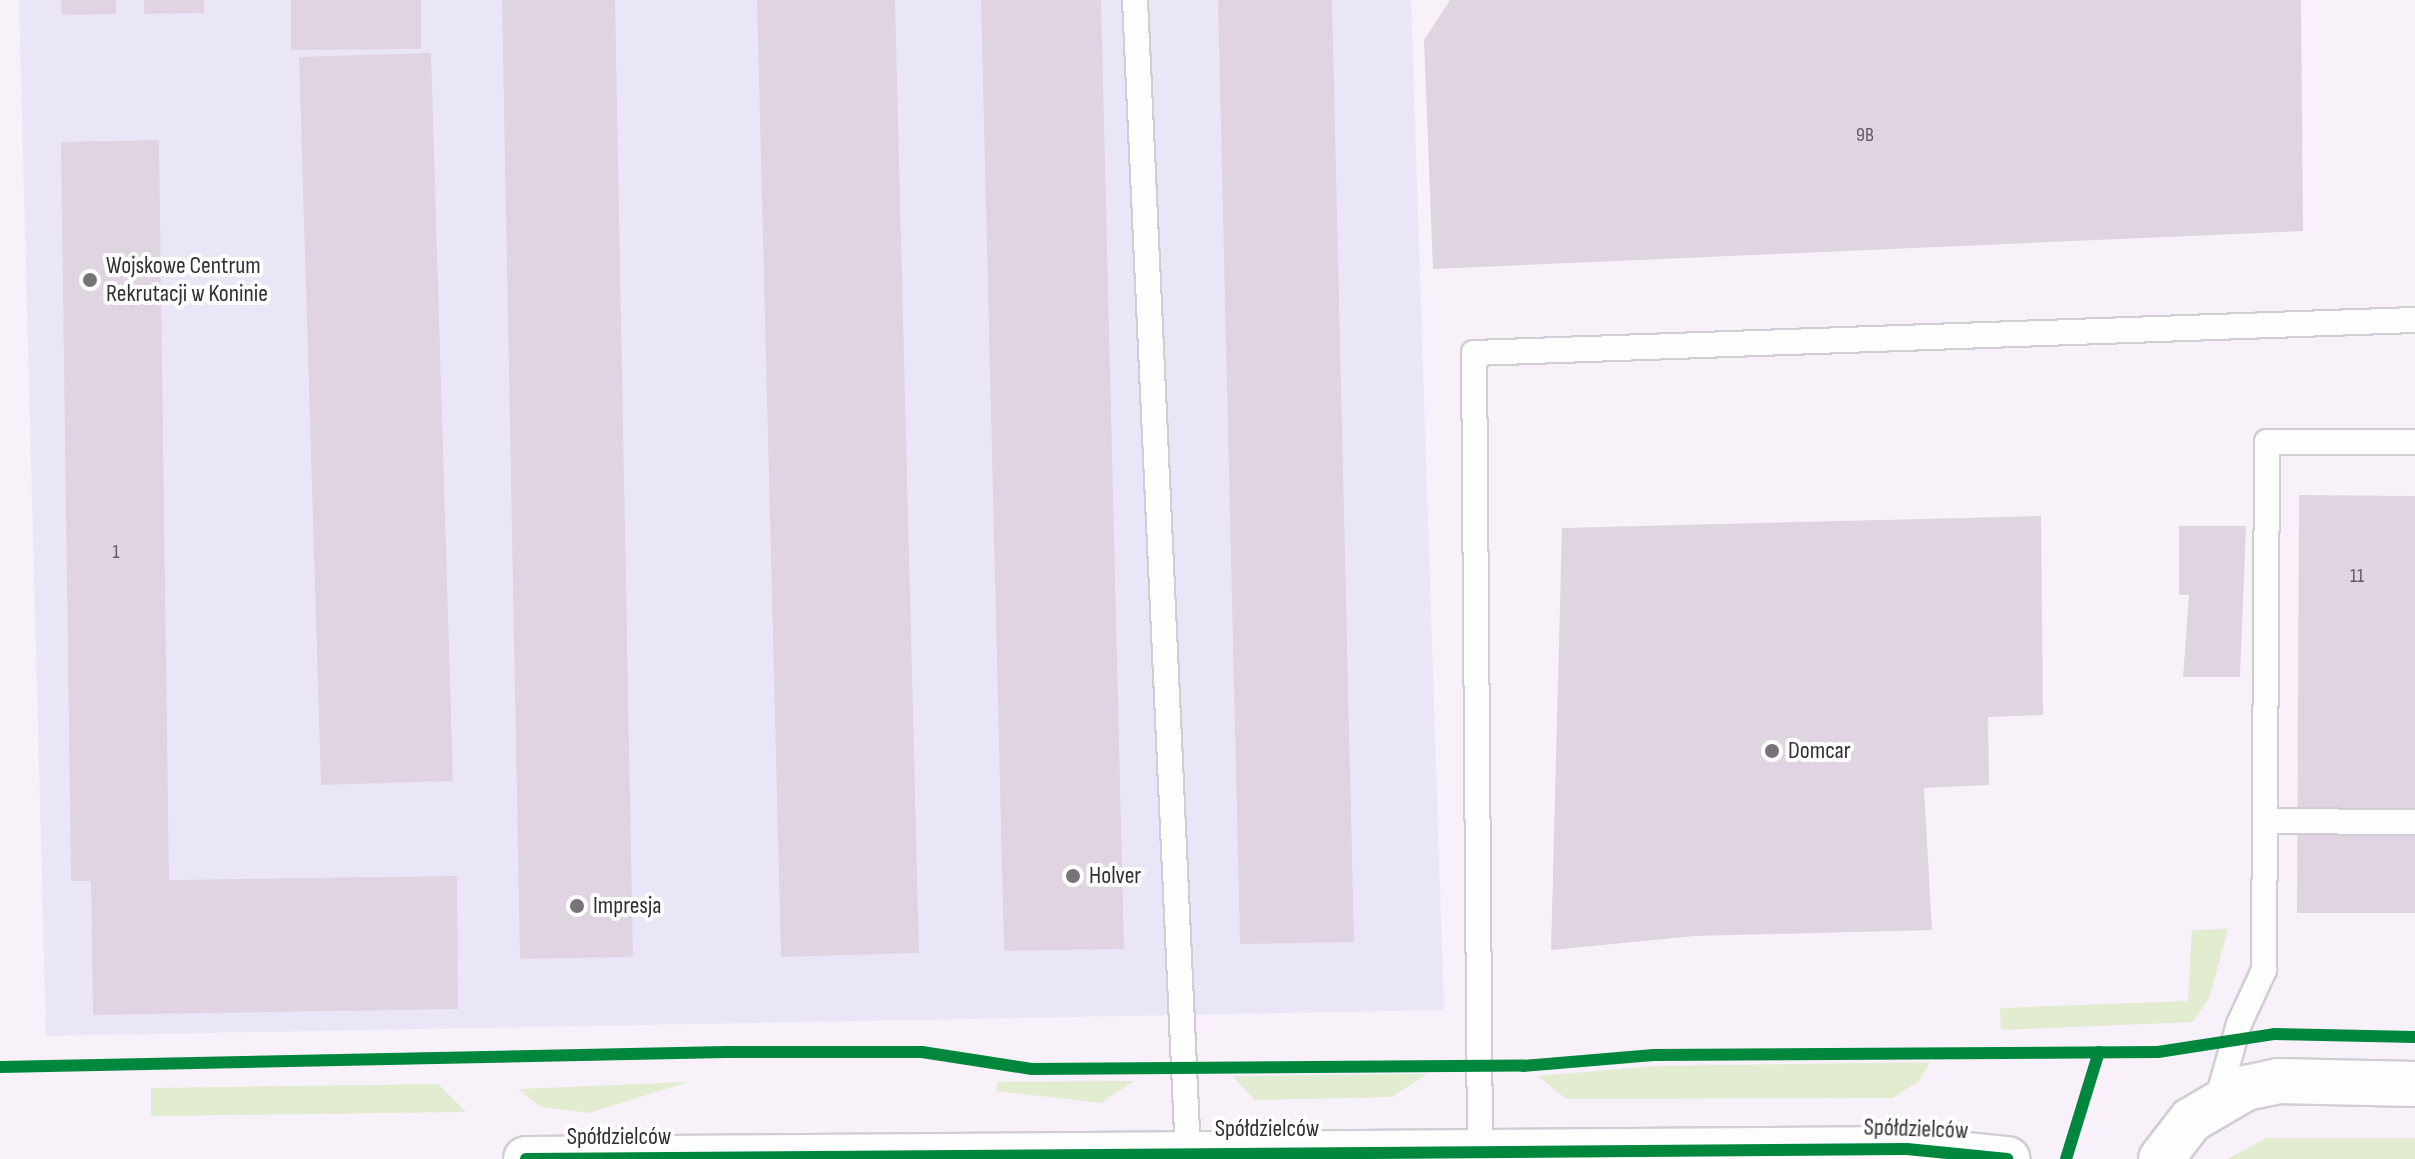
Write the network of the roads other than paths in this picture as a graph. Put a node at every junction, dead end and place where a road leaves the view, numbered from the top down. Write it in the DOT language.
graph roads {
  1 [pos="1135,0"];
  2 [pos="2415,320"];
  3 [pos="2415,442"];
  4 [pos="2265,821"];
  5 [pos="2415,822"];
  6 [pos="2415,1084"];
  7 [pos="2217,1101"];
  8 [pos="1480,1150"];
  9 [pos="1188,1152"];
  10 [pos="974,1157"];
  11 [pos="526,1159"];
  12 [pos="2008,1159"];
  13 [pos="2161,1159"];
  1 -- 9 [label="lane"];
  2 -- 8 [label="lane"];
  3 -- 4 [label="lane"];
  4 -- 5 [label="lane"];
  4 -- 7 [label="lane"];
  6 -- 7 [label="street"];
  7 -- 13 [label="street"];
  8 -- 9 [label="street, Spółdzielców"];
  8 -- 12 [label="street, Spółdzielców"];
  9 -- 10 [label="street, Spółdzielców"];
  10 -- 11 [label="street, Spółdzielców"];
}
